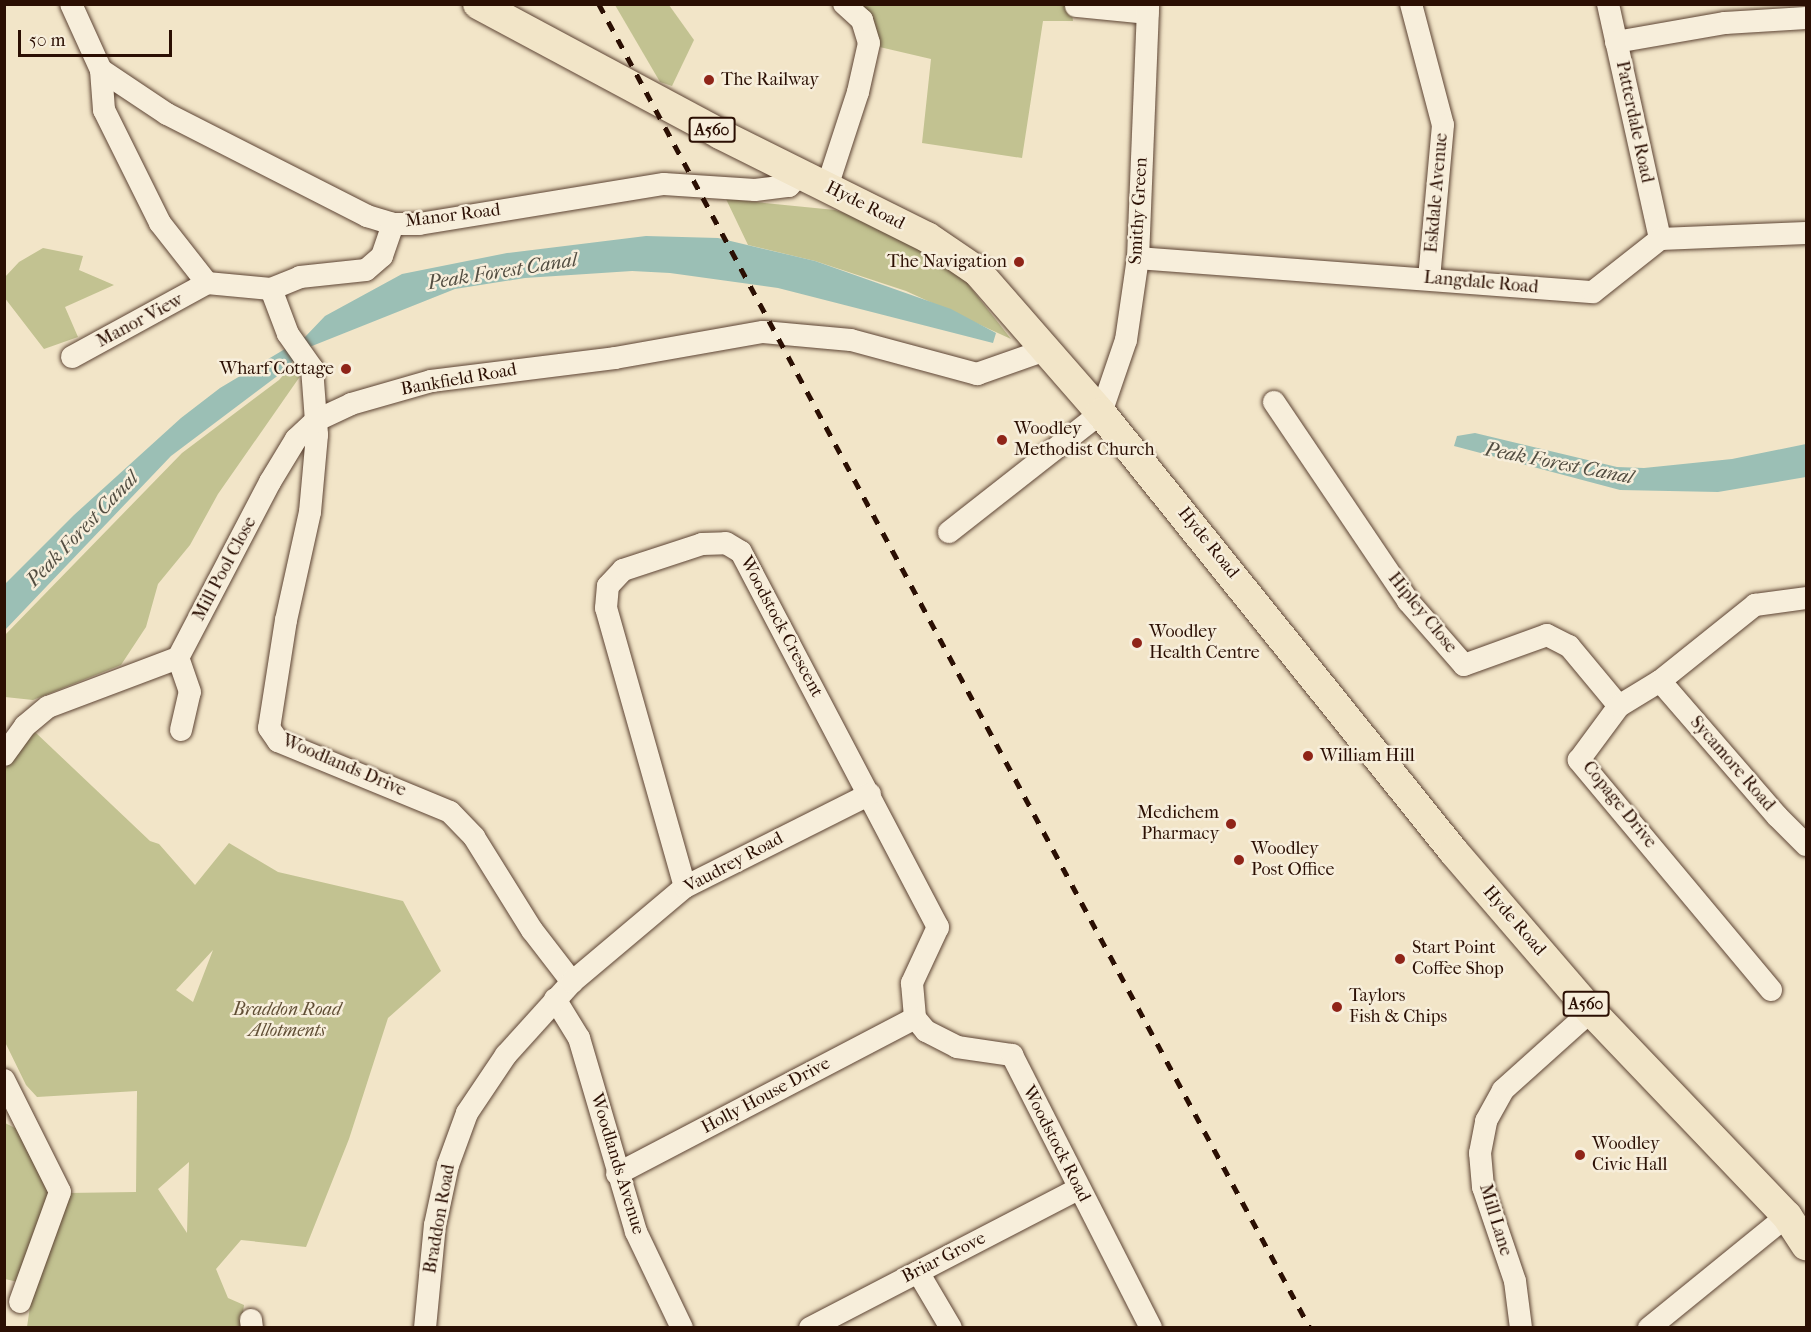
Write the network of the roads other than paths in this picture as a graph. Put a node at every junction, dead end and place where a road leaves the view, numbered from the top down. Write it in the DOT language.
graph roads {
  1 [pos="71,4"];
  2 [pos="478,4"];
  3 [pos="844,4"];
  4 [pos="1411,4"];
  5 [pos="1608,4"];
  6 [pos="1076,6"];
  7 [pos="1148,9"];
  8 [pos="1806,18"];
  9 [pos="1616,42"];
  10 [pos="101,70"];
  11 [pos="800,174"];
  12 [pos="827,187"];
  13 [pos="393,224"];
  14 [pos="1806,233"];
  15 [pos="1660,239"];
  16 [pos="1138,258"];
  17 [pos="1429,278"];
  18 [pos="207,283"];
  19 [pos="271,289"];
  20 [pos="1048,349"];
  21 [pos="72,357"];
  22 [pos="1274,402"];
  23 [pos="1101,413"];
  24 [pos="315,421"];
  25 [pos="950,532"];
  26 [pos="1806,598"];
  27 [pos="178,658"];
  28 [pos="1660,681"];
  29 [pos="1619,706"];
  30 [pos="181,729"];
  31 [pos="4,755"];
  32 [pos="870,794"];
  33 [pos="1806,844"];
  34 [pos="685,886"];
  35 [pos="572,982"];
  36 [pos="1771,990"];
  37 [pos="555,999"];
  38 [pos="1592,1011"];
  39 [pos="915,1018"];
  40 [pos="4,1080"];
  41 [pos="617,1174"];
  42 [pos="1078,1189"];
  43 [pos="1787,1216"];
  44 [pos="1806,1245"];
  45 [pos="918,1272"];
  46 [pos="20,1302"];
  47 [pos="425,1328"];
  48 [pos="682,1328"];
  49 [pos="810,1328"];
  50 [pos="951,1328"];
  51 [pos="1151,1328"];
  52 [pos="1521,1328"];
  53 [pos="1649,1328"];
  1 -- 10 [label="street"];
  2 -- 11 [label="main road, Hyde Road / A560"];
  3 -- 12 [label="street"];
  4 -- 17 [label="street, Eskdale Avenue"];
  5 -- 9 [label="street, Patterdale Road"];
  6 -- 7 [label="street"];
  7 -- 16 [label="street, Smithy Green"];
  8 -- 9 [label="street"];
  9 -- 15 [label="street, Patterdale Road"];
  10 -- 13 [label="street, Manor Road"];
  10 -- 18 [label="street"];
  11 -- 12 [label="main road, Hyde Road / A560"];
  11 -- 13 [label="street, Manor Road"];
  12 -- 20 [label="main road, Hyde Road / A560"];
  13 -- 19 [label="street"];
  14 -- 15 [label="street"];
  15 -- 17 [label="street, Langdale Road"];
  16 -- 17 [label="street, Langdale Road"];
  16 -- 23 [label="street, Smithy Green"];
  18 -- 19 [label="street"];
  18 -- 21 [label="street, Manor View"];
  19 -- 24 [label="street"];
  20 -- 23 [label="main road, Hyde Road / A560"];
  20 -- 24 [label="street, Bankfield Road"];
  22 -- 29 [label="street, Hipley Close"];
  23 -- 25 [label="street"];
  23 -- 38 [label="main road, Hyde Road / A560"];
  24 -- 27 [label="street, Mill Pool Close"];
  24 -- 35 [label="street, Woodlands Drive"];
  26 -- 28 [label="street, Copage Drive"];
  27 -- 30 [label="street"];
  27 -- 31 [label="street"];
  28 -- 29 [label="street, Copage Drive"];
  28 -- 33 [label="street, Sycamore Road"];
  29 -- 36 [label="street, Copage Drive"];
  32 -- 34 [label="street, Vaudrey Road"];
  32 -- 34 [label="street, Woodstock Crescent"];
  32 -- 39 [label="street, Woodstock Crescent"];
  34 -- 35 [label="street, Vaudrey Road"];
  35 -- 37 [label="street, Vaudrey Road"];
  37 -- 41 [label="street, Woodlands Avenue"];
  37 -- 47 [label="street, Braddon Road"];
  38 -- 43 [label="main road, Hyde Road / A560"];
  38 -- 52 [label="street, Mill Lane"];
  39 -- 41 [label="street, Holly House Drive"];
  39 -- 42 [label="street, Woodstock Road"];
  40 -- 46 [label="street"];
  41 -- 48 [label="street, Woodlands Avenue"];
  42 -- 45 [label="street, Briar Grove"];
  42 -- 51 [label="street, Woodstock Road"];
  43 -- 44 [label="main road, Hyde Road / A560"];
  43 -- 53 [label="street"];
  45 -- 49 [label="street, Briar Grove"];
  45 -- 50 [label="street"];
}
